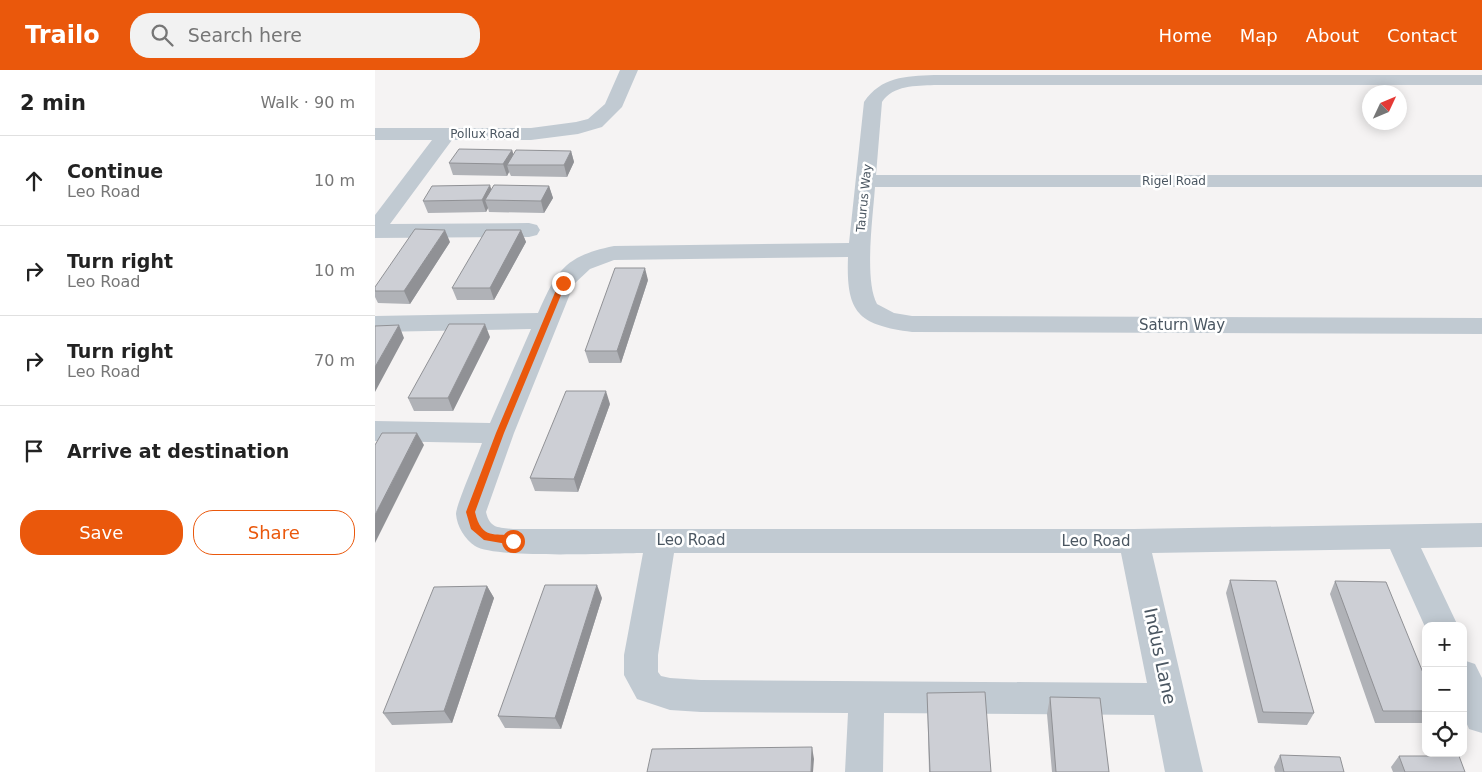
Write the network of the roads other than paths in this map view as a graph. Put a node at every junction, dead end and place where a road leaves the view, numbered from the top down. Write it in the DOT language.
graph roads {
  1 [pos="629,70"];
  2 [pos="1482,80"];
  3 [pos="375,134"];
  4 [pos="446,134"];
  5 [pos="866,181"];
  6 [pos="1482,181"];
  7 [pos="375,230"];
  8 [pos="529,230"];
  9 [pos="859,250"];
  10 [pos="882,318"];
  11 [pos="547,321"];
  12 [pos="375,324"];
  13 [pos="1482,326"];
  14 [pos="375,431"];
  15 [pos="500,433"];
  16 [pos="1482,535"];
  17 [pos="1401,538"];
  18 [pos="661,540"];
  19 [pos="1134,541"];
  20 [pos="1439,622"];
  21 [pos="1467,684"];
  22 [pos="866,698"];
  23 [pos="1169,699"];
  24 [pos="1482,717"];
  25 [pos="864,772"];
  26 [pos="1184,772"];
  1 -- 4 [label="street, Pollux Road"];
  2 -- 5 [label="street, Taurus Way"];
  3 -- 4 [label="street, Pollux Road"];
  4 -- 7 [label="street"];
  5 -- 6 [label="street, Rigel Road"];
  5 -- 9 [label="street, Taurus Way"];
  7 -- 8 [label="street"];
  9 -- 10 [label="street, Taurus Way"];
  9 -- 11 [label="street, Leo Road"];
  10 -- 13 [label="street, Saturn Way"];
  11 -- 12 [label="street"];
  11 -- 15 [label="street, Leo Road"];
  14 -- 15 [label="street"];
  15 -- 18 [label="street, Leo Road"];
  16 -- 17 [label="street, Leo Road"];
  17 -- 19 [label="street, Leo Road"];
  17 -- 20 [label="street"];
  18 -- 19 [label="street, Leo Road"];
  18 -- 22 [label="street"];
  19 -- 23 [label="street, Indus Lane"];
  21 -- 24 [label="street"];
  22 -- 23 [label="street"];
  22 -- 25 [label="street"];
  23 -- 26 [label="street, Indus Lane"];
}
